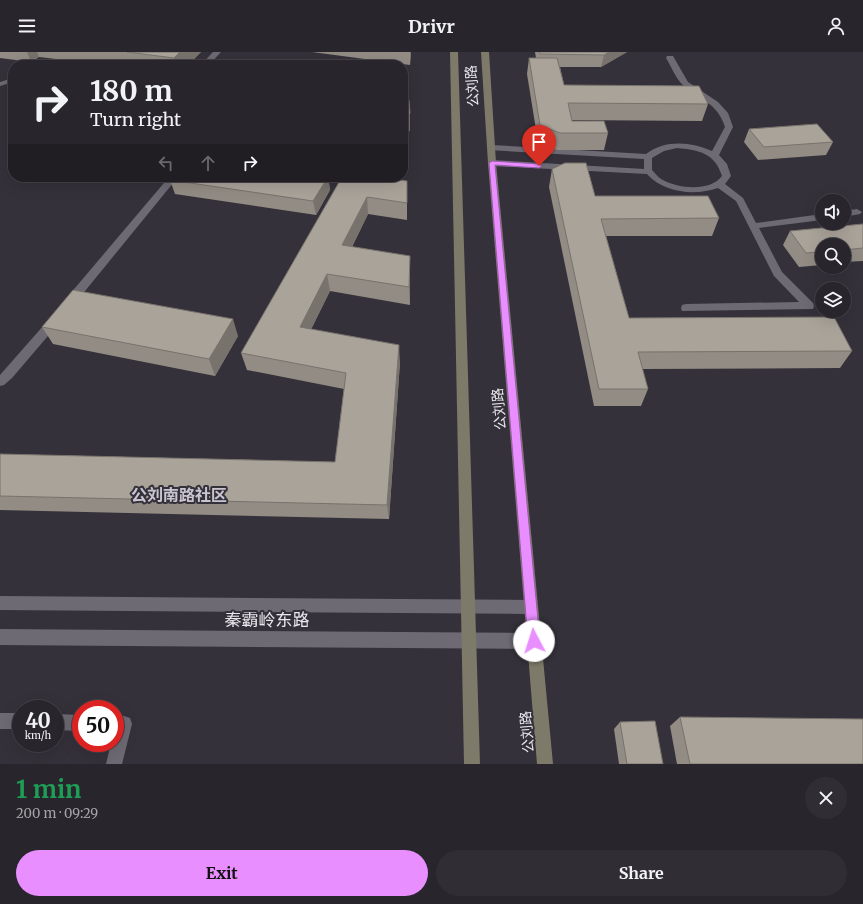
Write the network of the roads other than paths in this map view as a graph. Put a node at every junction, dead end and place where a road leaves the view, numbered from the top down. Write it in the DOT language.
graph roads {
  1 [pos="217,52"];
  2 [pos="454,52"];
  3 [pos="485,52"];
  4 [pos="670,58"];
  5 [pos="210,60"];
  6 [pos="491,148"];
  7 [pos="714,156"];
  8 [pos="648,157"];
  9 [pos="492,163"];
  10 [pos="650,172"];
  11 [pos="170,182"];
  12 [pos="720,185"];
  13 [pos="857,212"];
  14 [pos="851,213"];
  15 [pos="815,218"];
  16 [pos="754,226"];
  17 [pos="686,308"];
  18 [pos="0,382"];
  19 [pos="0,603"];
  20 [pos="468,607"];
  21 [pos="531,607"];
  22 [pos="0,637"];
  23 [pos="469,641"];
  24 [pos="534,641"];
  25 [pos="0,721"];
  26 [pos="12,721"];
  27 [pos="117,752"];
  28 [pos="114,764"];
  29 [pos="472,764"];
  30 [pos="545,764"];
  1 -- 5 [label="street"];
  2 -- 20 [label="main road, 公刘路"];
  3 -- 6 [label="main road, 公刘路"];
  4 -- 7 [label="street"];
  6 -- 8 [label="street"];
  6 -- 9 [label="main road, 公刘路"];
  7 -- 8 [label="street"];
  7 -- 12 [label="street"];
  8 -- 10 [label="street"];
  9 -- 10 [label="street"];
  9 -- 21 [label="main road, 公刘路"];
  10 -- 12 [label="street"];
  11 -- 18 [label="street"];
  12 -- 16 [label="street"];
  13 -- 14 [label="street"];
  15 -- 16 [label="street"];
  16 -- 17 [label="street"];
  19 -- 20 [label="street, 秦霸岭东路"];
  20 -- 21 [label="street, 秦霸岭东路"];
  20 -- 23 [label="main road, 公刘路"];
  21 -- 24 [label="main road, 公刘路"];
  22 -- 23 [label="street, 秦霸岭东路"];
  23 -- 24 [label="street, 秦霸岭东路"];
  23 -- 29 [label="main road, 公刘路"];
  24 -- 30 [label="main road, 公刘路"];
  25 -- 26 [label="street"];
  27 -- 28 [label="street"];
}
